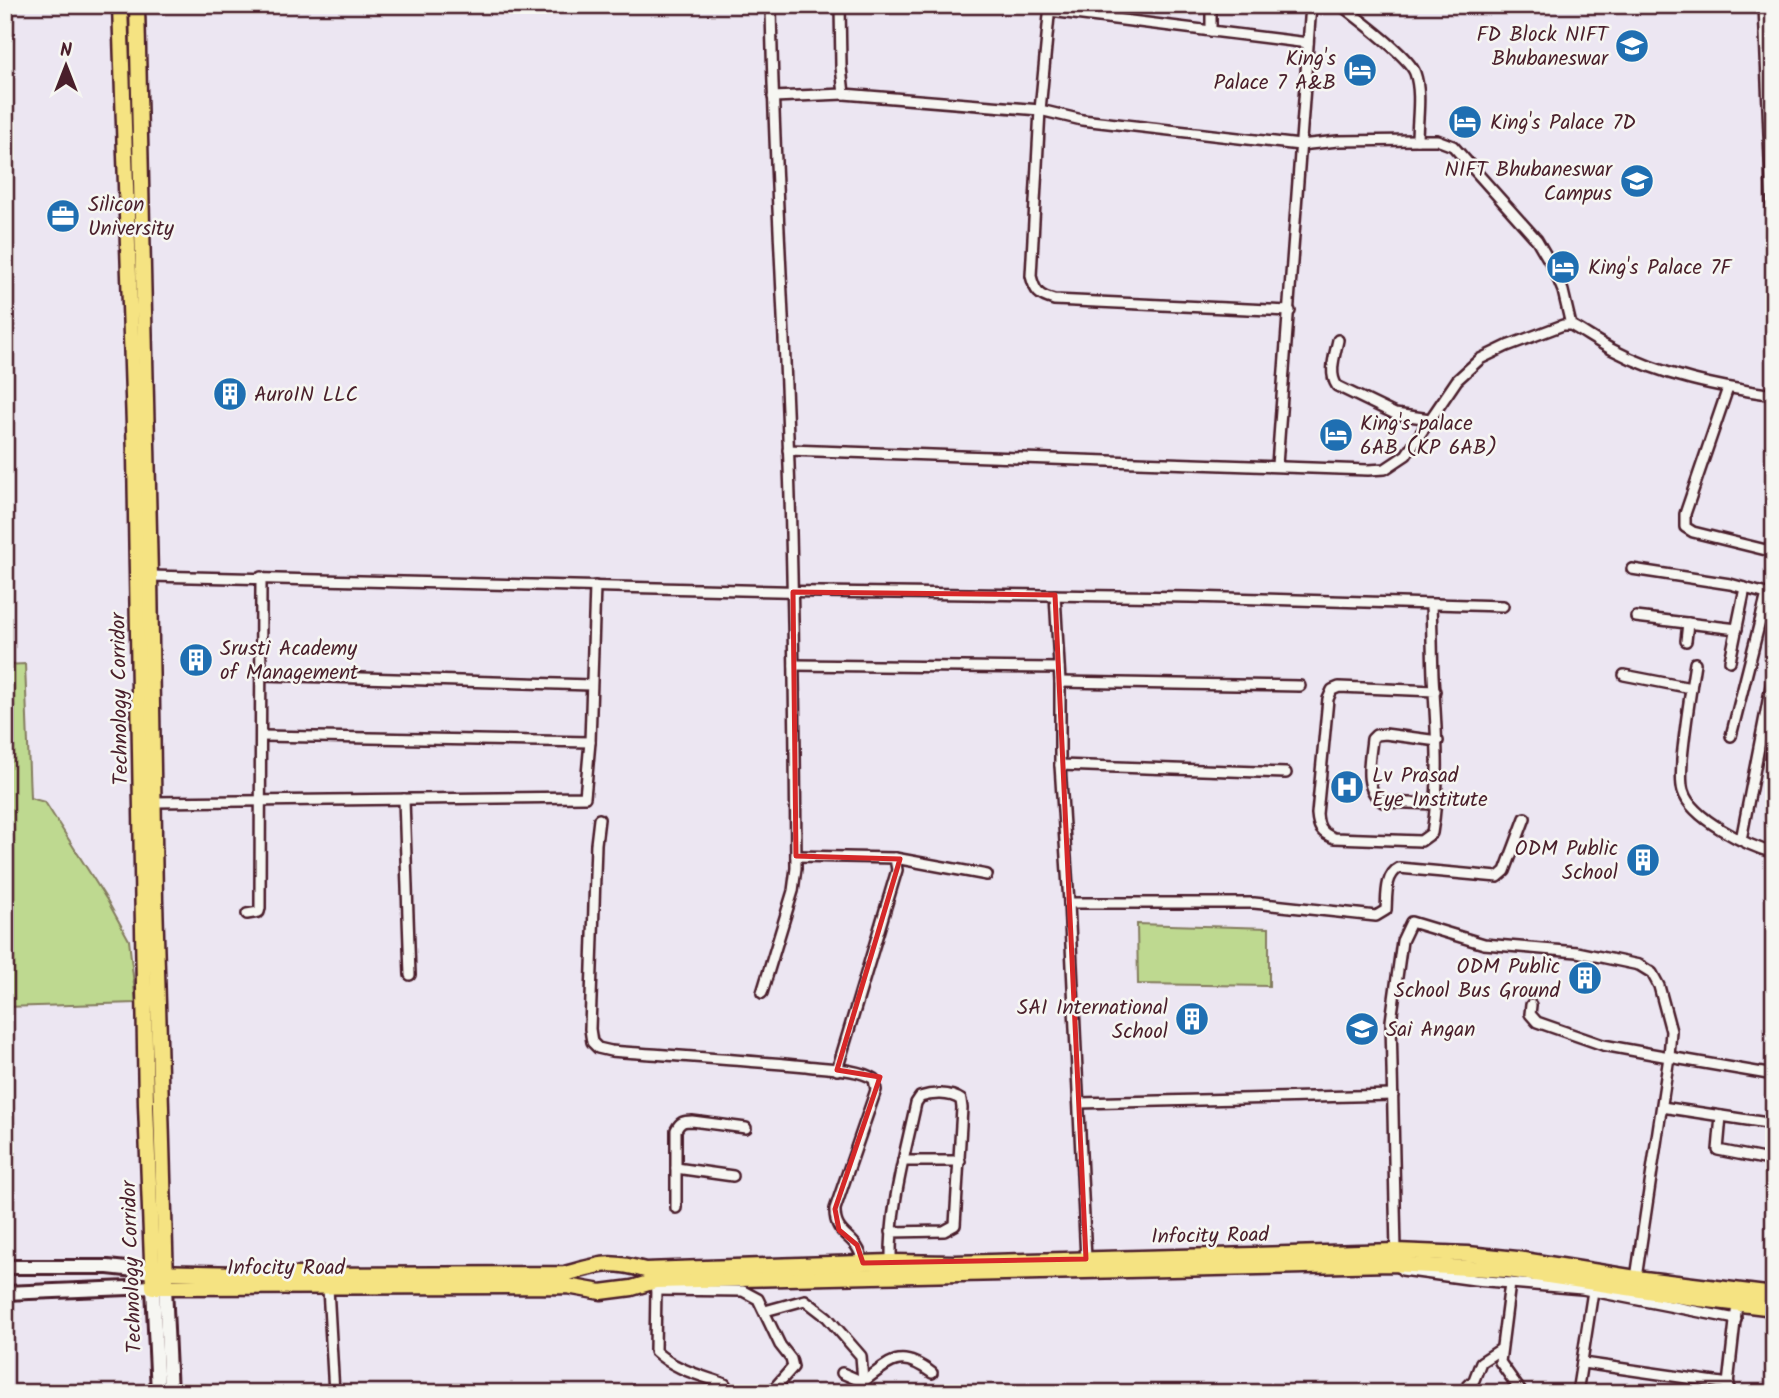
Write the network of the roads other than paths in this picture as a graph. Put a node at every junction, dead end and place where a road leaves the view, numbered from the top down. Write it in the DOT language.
graph roads {
  1 [pos="120,5"];
  2 [pos="137,5"];
  3 [pos="771,5"];
  4 [pos="840,5"];
  5 [pos="1211,5"];
  6 [pos="1311,5"];
  7 [pos="1341,5"];
  8 [pos="1765,5"];
  9 [pos="1050,8"];
  10 [pos="1211,31"];
  11 [pos="1308,43"];
  12 [pos="844,94"];
  13 [pos="773,97"];
  14 [pos="1041,110"];
  15 [pos="1417,140"];
  16 [pos="1300,145"];
  17 [pos="1772,166"];
  18 [pos="1774,263"];
  19 [pos="1290,312"];
  20 [pos="1571,325"];
  21 [pos="1338,340"];
  22 [pos="1728,388"];
  23 [pos="1774,395"];
  24 [pos="1430,419"];
  25 [pos="788,450"];
  26 [pos="1277,465"];
  27 [pos="1774,551"];
  28 [pos="1632,569"];
  29 [pos="150,576"];
  30 [pos="261,577"];
  31 [pos="595,586"];
  32 [pos="1745,588"];
  33 [pos="793,592"];
  34 [pos="1055,595"];
  35 [pos="1770,595"];
  36 [pos="1431,605"];
  37 [pos="1503,606"];
  38 [pos="1636,617"];
  39 [pos="1688,623"];
  40 [pos="1737,628"];
  41 [pos="1686,641"];
  42 [pos="1730,661"];
  43 [pos="1695,663"];
  44 [pos="794,665"];
  45 [pos="1059,667"];
  46 [pos="1774,670"];
  47 [pos="262,675"];
  48 [pos="1623,675"];
  49 [pos="1060,682"];
  50 [pos="591,685"];
  51 [pos="1300,685"];
  52 [pos="1691,688"];
  53 [pos="1435,691"];
  54 [pos="1771,693"];
  55 [pos="262,736"];
  56 [pos="1731,736"];
  57 [pos="1438,741"];
  58 [pos="590,742"];
  59 [pos="146,758"];
  60 [pos="1060,765"];
  61 [pos="1286,772"];
  62 [pos="404,799"];
  63 [pos="153,802"];
  64 [pos="260,802"];
  65 [pos="1434,804"];
  66 [pos="1525,818"];
  67 [pos="599,819"];
  68 [pos="1741,840"];
  69 [pos="1774,853"];
  70 [pos="796,856"];
  71 [pos="895,858"];
  72 [pos="987,875"];
  73 [pos="1069,903"];
  74 [pos="247,914"];
  75 [pos="410,975"];
  76 [pos="762,993"];
  77 [pos="1531,1005"];
  78 [pos="1669,1057"];
  79 [pos="836,1070"];
  80 [pos="1774,1075"];
  81 [pos="1393,1096"];
  82 [pos="1079,1103"];
  83 [pos="1661,1107"];
  84 [pos="1721,1116"];
  85 [pos="1774,1124"];
  86 [pos="746,1128"];
  87 [pos="903,1161"];
  88 [pos="960,1161"];
  89 [pos="1774,1161"];
  90 [pos="676,1168"];
  91 [pos="733,1176"];
  92 [pos="676,1208"];
  93 [pos="891,1232"];
  94 [pos="1393,1258"];
  95 [pos="1086,1259"];
  96 [pos="1305,1260"];
  97 [pos="891,1262"];
  98 [pos="863,1263"];
  99 [pos="5,1267"];
  100 [pos="1013,1267"];
  101 [pos="1560,1271"];
  102 [pos="1636,1278"];
  103 [pos="159,1280"];
  104 [pos="566,1280"];
  105 [pos="651,1281"];
  106 [pos="1510,1283"];
  107 [pos="328,1288"];
  108 [pos="1593,1291"];
  109 [pos="5,1293"];
  110 [pos="1774,1295"];
  111 [pos="1774,1308"];
  112 [pos="765,1311"];
  113 [pos="1736,1311"];
  114 [pos="1774,1314"];
  115 [pos="1501,1349"];
  116 [pos="1583,1363"];
  117 [pos="842,1373"];
  118 [pos="932,1373"];
  119 [pos="863,1382"];
  120 [pos="725,1384"];
  121 [pos="1728,1388"];
  122 [pos="158,1393"];
  123 [pos="170,1393"];
  124 [pos="334,1393"];
  125 [pos="770,1393"];
  126 [pos="864,1393"];
  127 [pos="1461,1393"];
  128 [pos="1522,1393"];
  129 [pos="1577,1393"];
  1 -- 59 [label="main road, Technology Corridor"];
  2 -- 29 [label="main road"];
  3 -- 13 [label="street"];
  4 -- 12 [label="street"];
  5 -- 10 [label="street"];
  6 -- 11 [label="street"];
  7 -- 15 [label="street"];
  8 -- 17 [label="street"];
  9 -- 10 [label="street"];
  9 -- 14 [label="street"];
  10 -- 11 [label="street"];
  11 -- 16 [label="street"];
  12 -- 13 [label="street"];
  12 -- 14 [label="street"];
  13 -- 25 [label="street"];
  14 -- 16 [label="street"];
  14 -- 19 [label="street"];
  15 -- 16 [label="street"];
  15 -- 20 [label="street"];
  16 -- 19 [label="street"];
  17 -- 18 [label="street"];
  19 -- 26 [label="street"];
  20 -- 22 [label="street"];
  20 -- 24 [label="street"];
  21 -- 24 [label="street"];
  22 -- 23 [label="street"];
  22 -- 27 [label="street"];
  24 -- 26 [label="street"];
  25 -- 26 [label="street"];
  25 -- 33 [label="street"];
  28 -- 32 [label="street"];
  29 -- 30 [label="street"];
  29 -- 59 [label="main road"];
  30 -- 31 [label="street"];
  30 -- 47 [label="street"];
  31 -- 33 [label="street"];
  31 -- 50 [label="street"];
  32 -- 35 [label="street"];
  32 -- 40 [label="street"];
  33 -- 34 [label="street"];
  33 -- 44 [label="street"];
  34 -- 36 [label="street"];
  34 -- 45 [label="street"];
  35 -- 56 [label="street"];
  36 -- 37 [label="street"];
  36 -- 53 [label="street"];
  38 -- 39 [label="street"];
  39 -- 40 [label="street"];
  39 -- 41 [label="street"];
  40 -- 42 [label="street"];
  43 -- 52 [label="street"];
  44 -- 45 [label="street"];
  44 -- 70 [label="street"];
  45 -- 49 [label="street"];
  46 -- 54 [label="street"];
  47 -- 50 [label="street"];
  47 -- 55 [label="street"];
  48 -- 52 [label="street"];
  49 -- 51 [label="street"];
  49 -- 60 [label="street"];
  50 -- 58 [label="street"];
  52 -- 68 [label="street"];
  53 -- 57 [label="street"];
  53 -- 65 [label="street"];
  54 -- 68 [label="street"];
  55 -- 58 [label="street"];
  55 -- 64 [label="street"];
  57 -- 65 [label="street"];
  57 -- 65 [label="street"];
  58 -- 62 [label="street"];
  59 -- 63 [label="main road"];
  59 -- 103 [label="main road, Technology Corridor"];
  60 -- 61 [label="street"];
  60 -- 73 [label="street"];
  62 -- 64 [label="street"];
  62 -- 75 [label="street"];
  63 -- 64 [label="street"];
  63 -- 103 [label="main road"];
  64 -- 74 [label="street"];
  66 -- 73 [label="street"];
  67 -- 79 [label="street"];
  68 -- 69 [label="street"];
  70 -- 71 [label="street"];
  70 -- 76 [label="street"];
  71 -- 72 [label="street"];
  71 -- 79 [label="street"];
  73 -- 82 [label="street"];
  77 -- 78 [label="street"];
  78 -- 80 [label="street"];
  78 -- 81 [label="street"];
  78 -- 83 [label="street"];
  79 -- 98 [label="street"];
  81 -- 82 [label="street"];
  81 -- 94 [label="street"];
  82 -- 95 [label="street"];
  83 -- 84 [label="street"];
  83 -- 102 [label="street"];
  84 -- 85 [label="street"];
  84 -- 89 [label="street"];
  86 -- 90 [label="street"];
  87 -- 88 [label="street"];
  87 -- 88 [label="street"];
  87 -- 93 [label="street"];
  88 -- 93 [label="street"];
  90 -- 91 [label="street"];
  90 -- 92 [label="street"];
  93 -- 97 [label="street"];
  94 -- 96 [label="main road, Infocity Road"];
  94 -- 101 [label="main road, Infocity Road"];
  94 -- 106 [label="street"];
  95 -- 96 [label="main road, Infocity Road"];
  95 -- 100 [label="main road, Infocity Road"];
  96 -- 100 [label="main road, Infocity Road"];
  97 -- 98 [label="main road, Infocity Road"];
  97 -- 100 [label="main road, Infocity Road"];
  98 -- 105 [label="main road, Infocity Road"];
  99 -- 103 [label="street, Infocity Road"];
  100 -- 105 [label="main road, Infocity Road"];
  101 -- 102 [label="main road, Infocity Road"];
  101 -- 113 [label="main road, Infocity Road"];
  102 -- 110 [label="main road, Infocity Road"];
  103 -- 104 [label="main road, Infocity Road"];
  103 -- 107 [label="main road, Infocity Road"];
  103 -- 109 [label="street, Infocity Road"];
  103 -- 122 [label="street, Technology Corridor"];
  103 -- 123 [label="street"];
  104 -- 105 [label="main road, Infocity Road"];
  104 -- 105 [label="main road, Infocity Road"];
  104 -- 107 [label="main road, Infocity Road"];
  105 -- 112 [label="street"];
  105 -- 120 [label="street"];
  106 -- 108 [label="street"];
  106 -- 115 [label="street"];
  107 -- 124 [label="street"];
  108 -- 113 [label="street"];
  108 -- 116 [label="street"];
  111 -- 113 [label="main road, Infocity Road"];
  112 -- 119 [label="street"];
  112 -- 125 [label="street"];
  113 -- 114 [label="street"];
  113 -- 121 [label="street"];
  115 -- 127 [label="street"];
  115 -- 128 [label="street"];
  116 -- 121 [label="street"];
  116 -- 129 [label="street"];
  117 -- 119 [label="street"];
  118 -- 119 [label="street"];
  119 -- 126 [label="street"];
}
